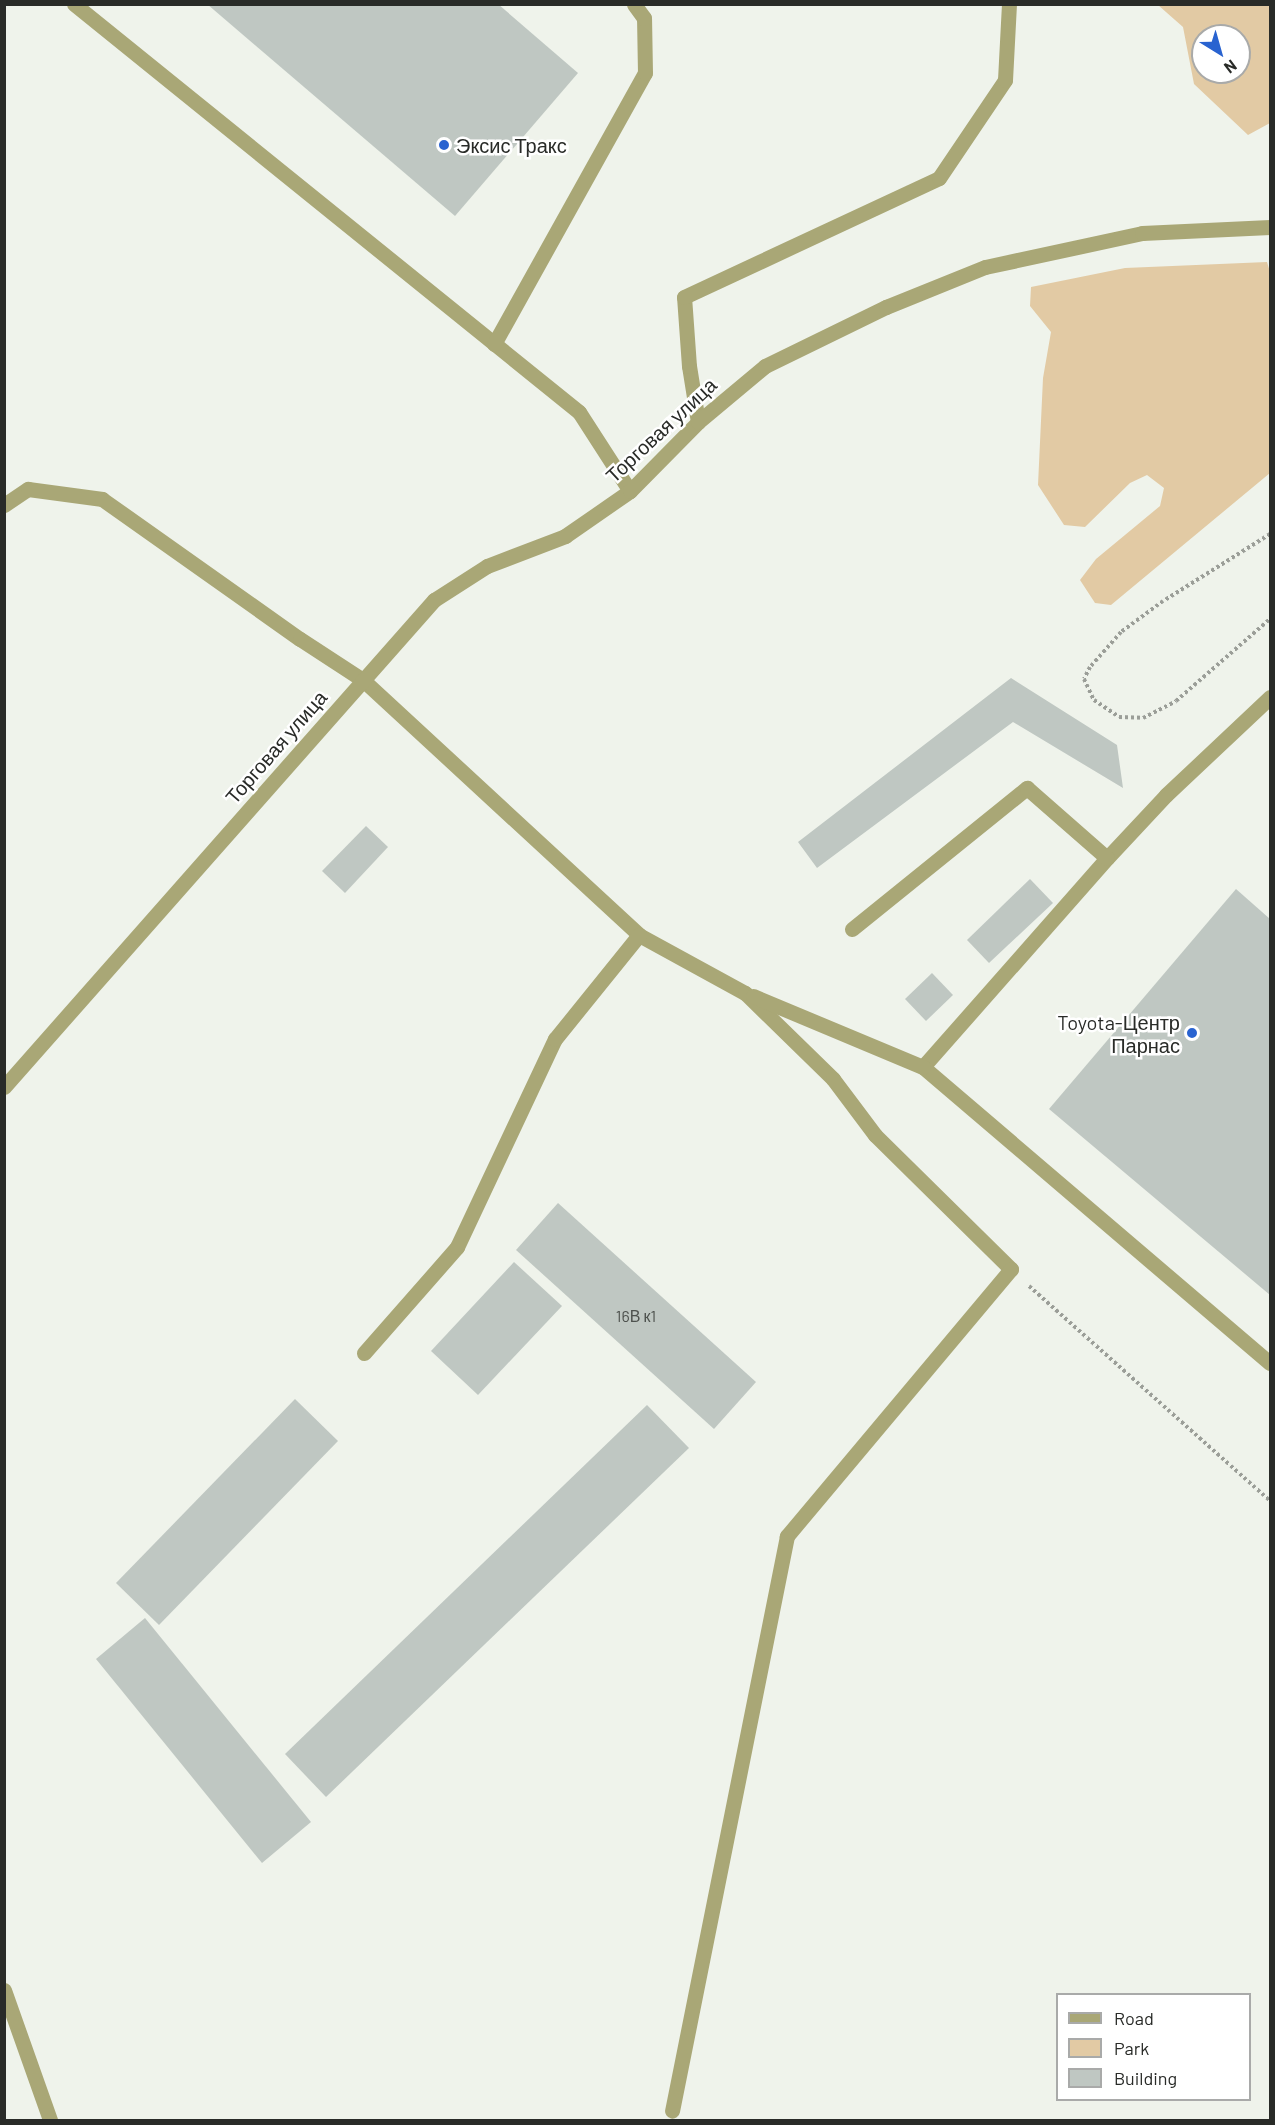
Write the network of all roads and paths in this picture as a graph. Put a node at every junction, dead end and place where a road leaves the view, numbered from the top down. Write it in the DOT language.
graph roads {
  1 [pos="74,4"];
  2 [pos="634,4"];
  3 [pos="1009,4"];
  4 [pos="1270,227"];
  5 [pos="494,344"];
  6 [pos="698,422"];
  7 [pos="630,491"];
  8 [pos="4,505"];
  9 [pos="1270,534"];
  10 [pos="1270,619"];
  11 [pos="363,680"];
  12 [pos="1270,697"];
  13 [pos="1107,858"];
  14 [pos="852,929"];
  15 [pos="639,935"];
  16 [pos="745,993"];
  17 [pos="923,1067"];
  18 [pos="4,1087"];
  19 [pos="1011,1269"];
  20 [pos="364,1353"];
  21 [pos="1270,1363"];
  22 [pos="1270,1501"];
  23 [pos="4,1990"];
  24 [pos="672,2111"];
  25 [pos="50,2121"];
  1 -- 5 [label="street"];
  2 -- 5 [label="street"];
  3 -- 6 [label="street"];
  4 -- 6 [label="street, Торговая улица"];
  5 -- 7 [label="street"];
  6 -- 7 [label="street, Торговая улица"];
  7 -- 11 [label="street, Торговая улица"];
  8 -- 11 [label="street"];
  9 -- 10 [label="path"];
  11 -- 15 [label="street"];
  11 -- 18 [label="street, Торговая улица"];
  12 -- 13 [label="street"];
  13 -- 14 [label="street"];
  13 -- 17 [label="street"];
  15 -- 16 [label="street"];
  15 -- 20 [label="street"];
  16 -- 17 [label="street"];
  16 -- 19 [label="street"];
  17 -- 21 [label="street"];
  19 -- 22 [label="path"];
  19 -- 24 [label="street"];
  23 -- 25 [label="street"];
}
